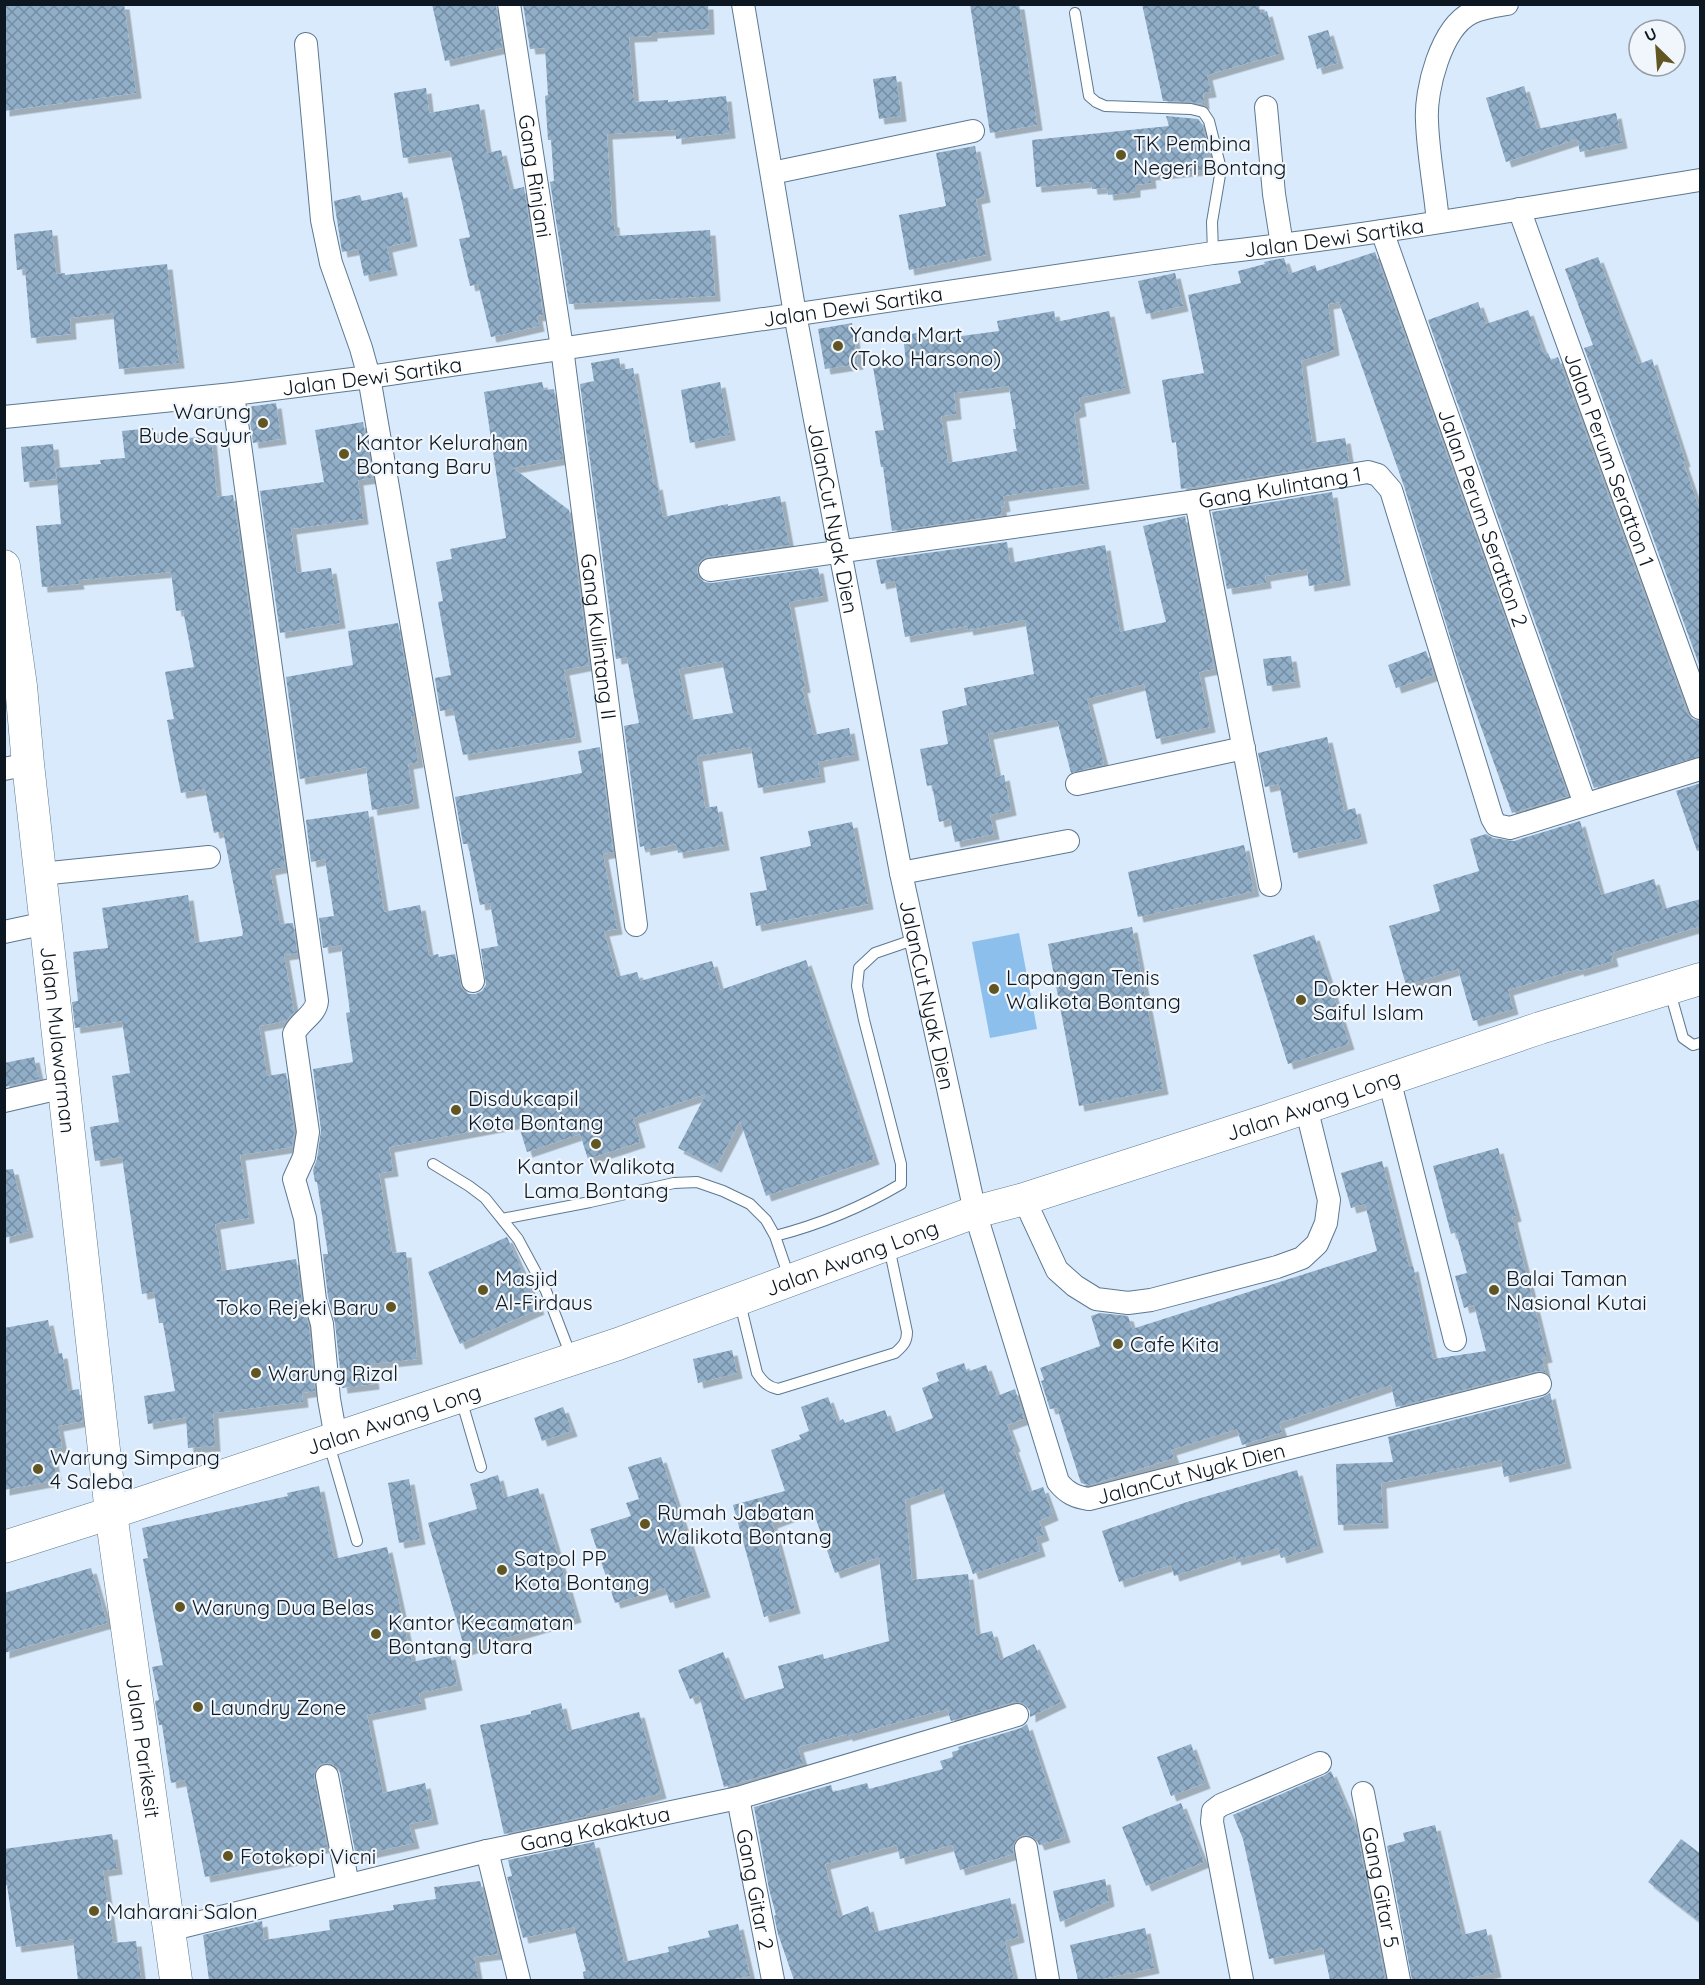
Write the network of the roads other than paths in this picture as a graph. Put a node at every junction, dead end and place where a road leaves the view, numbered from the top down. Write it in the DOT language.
graph roads {
  1 [pos="509,4"];
  2 [pos="743,4"];
  3 [pos="1507,4"];
  4 [pos="1075,13"];
  5 [pos="306,44"];
  6 [pos="1266,108"];
  7 [pos="973,131"];
  8 [pos="772,173"];
  9 [pos="1701,180"];
  10 [pos="1519,209"];
  11 [pos="1438,222"];
  12 [pos="1382,231"];
  13 [pos="1282,245"];
  14 [pos="1213,253"];
  15 [pos="795,314"];
  16 [pos="562,348"];
  17 [pos="369,377"];
  18 [pos="232,394"];
  19 [pos="4,417"];
  20 [pos="1196,501"];
  21 [pos="840,550"];
  22 [pos="4,566"];
  23 [pos="710,570"];
  24 [pos="13,687"];
  25 [pos="1701,708"];
  26 [pos="1244,748"];
  27 [pos="16,766"];
  28 [pos="1701,769"];
  29 [pos="1077,784"];
  30 [pos="1585,804"];
  31 [pos="1068,841"];
  32 [pos="209,857"];
  33 [pos="901,873"];
  34 [pos="40,874"];
  35 [pos="1270,885"];
  36 [pos="46,923"];
  37 [pos="636,925"];
  38 [pos="4,933"];
  39 [pos="916,939"];
  40 [pos="1701,979"];
  41 [pos="472,981"];
  42 [pos="1669,989"];
  43 [pos="1701,1043"];
  44 [pos="1389,1079"];
  45 [pos="64,1087"];
  46 [pos="4,1101"];
  47 [pos="1306,1107"];
  48 [pos="433,1164"];
  49 [pos="1024,1200"];
  50 [pos="975,1212"];
  51 [pos="502,1220"];
  52 [pos="775,1236"];
  53 [pos="888,1244"];
  54 [pos="789,1281"];
  55 [pos="739,1300"];
  56 [pos="1455,1340"];
  57 [pos="572,1359"];
  58 [pos="1540,1384"];
  59 [pos="460,1396"];
  60 [pos="332,1439"];
  61 [pos="482,1467"];
  62 [pos="111,1513"];
  63 [pos="357,1541"];
  64 [pos="4,1547"];
  65 [pos="1017,1715"];
  66 [pos="1320,1763"];
  67 [pos="327,1776"];
  68 [pos="1363,1793"];
  69 [pos="738,1798"];
  70 [pos="1026,1848"];
  71 [pos="487,1851"];
  72 [pos="348,1885"];
  73 [pos="169,1930"];
  74 [pos="176,1980"];
  75 [pos="519,1980"];
  76 [pos="773,1980"];
  77 [pos="1048,1980"];
  78 [pos="1242,1980"];
  79 [pos="1399,1980"];
  1 -- 16 [label="street, Gang Rinjani"];
  2 -- 8 [label="street, JalanCut Nyak Dien"];
  3 -- 11 [label="street"];
  4 -- 14 [label="lane"];
  5 -- 17 [label="street"];
  6 -- 13 [label="street"];
  7 -- 8 [label="street"];
  8 -- 15 [label="street, JalanCut Nyak Dien"];
  9 -- 10 [label="street, Jalan Dewi Sartika"];
  10 -- 11 [label="street, Jalan Dewi Sartika"];
  10 -- 25 [label="street, Jalan Perum Seratton 1"];
  11 -- 12 [label="street, Jalan Dewi Sartika"];
  12 -- 13 [label="street, Jalan Dewi Sartika"];
  12 -- 30 [label="street, Jalan Perum Seratton 2"];
  13 -- 14 [label="street, Jalan Dewi Sartika"];
  14 -- 15 [label="street, Jalan Dewi Sartika"];
  15 -- 16 [label="street, Jalan Dewi Sartika"];
  15 -- 21 [label="street, JalanCut Nyak Dien"];
  16 -- 17 [label="street, Jalan Dewi Sartika"];
  16 -- 37 [label="street, Gang Kulintang II"];
  17 -- 18 [label="street, Jalan Dewi Sartika"];
  17 -- 41 [label="street"];
  18 -- 19 [label="street, Jalan Dewi Sartika"];
  18 -- 60 [label="street"];
  20 -- 21 [label="street, Gang Kulintang 1"];
  20 -- 26 [label="street"];
  20 -- 30 [label="street, Gang Kulintang 1"];
  21 -- 23 [label="street, Gang Kulintang 1"];
  21 -- 33 [label="street, JalanCut Nyak Dien"];
  22 -- 24 [label="street, Jalan Mulawarman"];
  24 -- 27 [label="street, Jalan Mulawarman"];
  26 -- 29 [label="street"];
  26 -- 35 [label="street"];
  27 -- 34 [label="street, Jalan Mulawarman"];
  28 -- 30 [label="street, Gang Kulintang 1"];
  31 -- 33 [label="street"];
  32 -- 34 [label="street"];
  33 -- 39 [label="street, JalanCut Nyak Dien"];
  34 -- 36 [label="street, Jalan Mulawarman"];
  36 -- 38 [label="street"];
  36 -- 45 [label="street, Jalan Mulawarman"];
  39 -- 50 [label="street, JalanCut Nyak Dien"];
  39 -- 52 [label="lane"];
  40 -- 42 [label="street, Jalan Awang Long"];
  42 -- 43 [label="lane"];
  42 -- 44 [label="street, Jalan Awang Long"];
  44 -- 47 [label="street, Jalan Awang Long"];
  44 -- 56 [label="street"];
  45 -- 46 [label="street"];
  45 -- 62 [label="street, Jalan Mulawarman"];
  47 -- 49 [label="street, Jalan Awang Long"];
  47 -- 49 [label="street"];
  48 -- 51 [label="lane"];
  49 -- 50 [label="street, Jalan Awang Long"];
  50 -- 53 [label="street, Jalan Awang Long"];
  50 -- 58 [label="street, JalanCut Nyak Dien"];
  51 -- 52 [label="lane"];
  51 -- 57 [label="lane"];
  52 -- 54 [label="lane"];
  53 -- 54 [label="street, Jalan Awang Long"];
  53 -- 55 [label="lane"];
  54 -- 55 [label="street, Jalan Awang Long"];
  55 -- 57 [label="street, Jalan Awang Long"];
  57 -- 59 [label="street, Jalan Awang Long"];
  59 -- 60 [label="street, Jalan Awang Long"];
  59 -- 61 [label="lane"];
  60 -- 62 [label="street, Jalan Awang Long"];
  60 -- 63 [label="lane"];
  62 -- 64 [label="street, Jalan Awang Long"];
  62 -- 73 [label="street, Jalan Parikesit"];
  65 -- 69 [label="street, Gang Kakaktua"];
  66 -- 78 [label="street"];
  67 -- 72 [label="street"];
  68 -- 79 [label="street, Gang Gitar 5"];
  69 -- 71 [label="street, Gang Kakaktua"];
  69 -- 76 [label="street, Gang Gitar 2"];
  70 -- 77 [label="street"];
  71 -- 72 [label="street, Gang Kakaktua"];
  71 -- 75 [label="street"];
  72 -- 73 [label="street, Gang Kakaktua"];
  73 -- 74 [label="street, Jalan Parikesit"];
}
